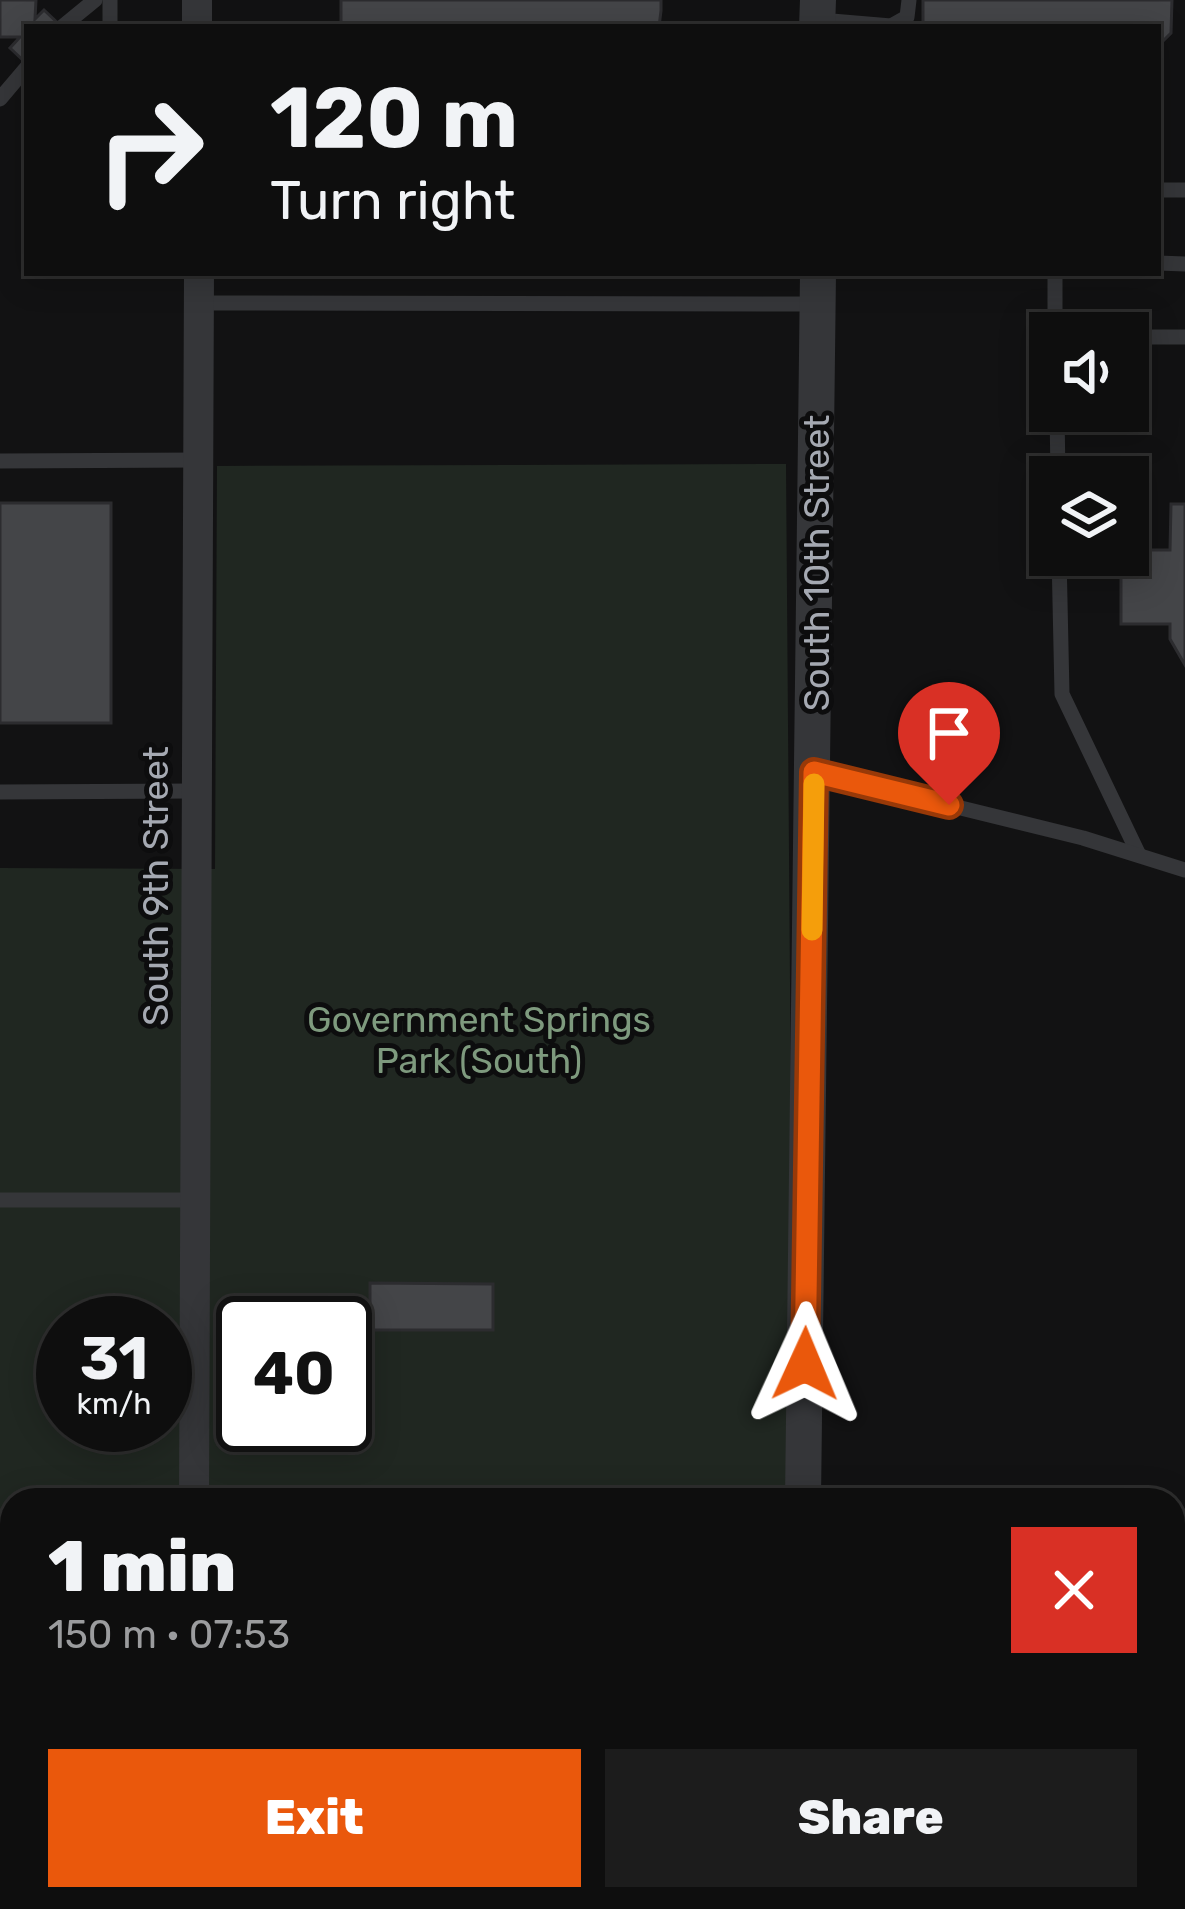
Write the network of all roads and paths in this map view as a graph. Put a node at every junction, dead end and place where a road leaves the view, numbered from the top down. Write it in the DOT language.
graph roads {
  1 [pos="95,0"];
  2 [pos="909,0"];
  3 [pos="817,15"];
  4 [pos="66,24"];
  5 [pos="878,24"];
  6 [pos="895,24"];
  7 [pos="24,71"];
  8 [pos="0,99"];
  9 [pos="1055,276"];
  10 [pos="199,288"];
  11 [pos="818,289"];
  12 [pos="1055,312"];
  13 [pos="1149,337"];
  14 [pos="1185,337"];
  15 [pos="199,460"];
  16 [pos="0,461"];
  17 [pos="1059,576"];
  18 [pos="814,772"];
  19 [pos="0,791"];
  20 [pos="194,791"];
  21 [pos="1139,855"];
  22 [pos="1185,870"];
  23 [pos="194,1199"];
  24 [pos="0,1200"];
  25 [pos="194,1488"];
  26 [pos="803,1488"];
  1 -- 4 [label="lane"];
  2 -- 6 [label="lane"];
  3 -- 5 [label="lane"];
  7 -- 8 [label="lane"];
  9 -- 12 [label="lane"];
  10 -- 11 [label="lane"];
  10 -- 15 [label="street, South 9th Street"];
  11 -- 18 [label="street, South 10th Street"];
  13 -- 14 [label="lane"];
  15 -- 16 [label="lane"];
  15 -- 20 [label="street, South 9th Street"];
  17 -- 21 [label="lane"];
  18 -- 21 [label="lane"];
  18 -- 26 [label="street, South 10th Street"];
  19 -- 20 [label="lane"];
  20 -- 23 [label="street, South 9th Street"];
  21 -- 22 [label="lane"];
  23 -- 24 [label="lane"];
  23 -- 25 [label="street, South 9th Street"];
}
